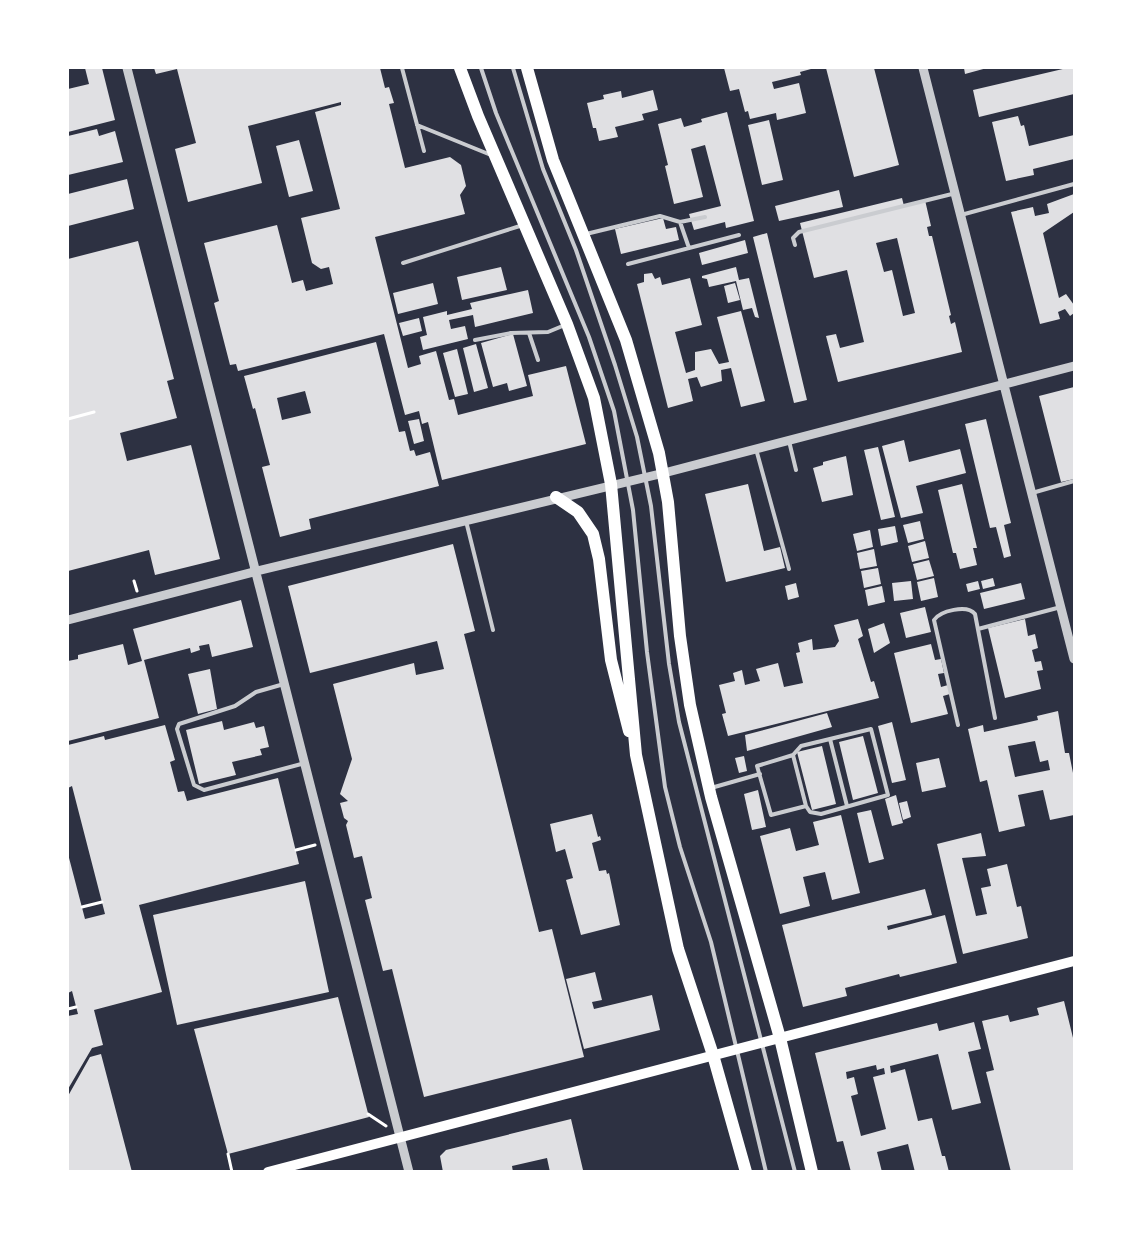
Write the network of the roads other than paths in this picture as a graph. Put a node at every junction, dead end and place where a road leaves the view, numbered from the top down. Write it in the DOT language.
graph roads {
  1 [pos="127,68"];
  2 [pos="402,68"];
  3 [pos="460,68"];
  4 [pos="481,68"];
  5 [pos="513,68"];
  6 [pos="526,68"];
  7 [pos="924,68"];
  8 [pos="417,125"];
  9 [pos="424,151"];
  10 [pos="495,157"];
  11 [pos="1074,184"];
  12 [pos="956,193"];
  13 [pos="961,215"];
  14 [pos="705,217"];
  15 [pos="680,222"];
  16 [pos="526,224"];
  17 [pos="583,235"];
  18 [pos="739,235"];
  19 [pos="795,245"];
  20 [pos="688,248"];
  21 [pos="403,263"];
  22 [pos="628,264"];
  23 [pos="567,324"];
  24 [pos="529,333"];
  25 [pos="475,340"];
  26 [pos="538,360"];
  27 [pos="1074,366"];
  28 [pos="1004,382"];
  29 [pos="788,438"];
  30 [pos="755,447"];
  31 [pos="796,470"];
  32 [pos="664,472"];
  33 [pos="646,477"];
  34 [pos="629,481"];
  35 [pos="1074,481"];
  36 [pos="611,484"];
  37 [pos="1032,493"];
  38 [pos="556,497"];
  39 [pos="465,520"];
  40 [pos="789,569"];
  41 [pos="257,571"];
  42 [pos="1061,607"];
  43 [pos="68,620"];
  44 [pos="978,629"];
  45 [pos="493,630"];
  46 [pos="1074,659"];
  47 [pos="284,684"];
  48 [pos="995,718"];
  49 [pos="958,725"];
  50 [pos="830,739"];
  51 [pos="636,755"];
  52 [pos="793,755"];
  53 [pos="304,763"];
  54 [pos="760,774"];
  55 [pos="709,789"];
  56 [pos="806,806"];
  57 [pos="847,806"];
  58 [pos="1074,961"];
  59 [pos="780,1038"];
  60 [pos="763,1042"];
  61 [pos="738,1048"];
  62 [pos="713,1055"];
  63 [pos="400,1136"];
  64 [pos="268,1172"];
  65 [pos="410,1172"];
  66 [pos="746,1172"];
  67 [pos="766,1172"];
  68 [pos="795,1172"];
  69 [pos="812,1172"];
  1 -- 41 [label="street"];
  2 -- 8 [label="lane"];
  3 -- 10 [label="main road"];
  4 -- 34 [label="lane"];
  5 -- 33 [label="lane"];
  6 -- 17 [label="main road"];
  7 -- 12 [label="street"];
  8 -- 9 [label="lane"];
  8 -- 10 [label="lane"];
  10 -- 16 [label="main road"];
  11 -- 13 [label="lane"];
  12 -- 13 [label="street"];
  12 -- 19 [label="lane"];
  13 -- 28 [label="street"];
  14 -- 15 [label="lane"];
  15 -- 17 [label="lane"];
  15 -- 20 [label="lane"];
  16 -- 21 [label="lane"];
  16 -- 23 [label="main road"];
  17 -- 32 [label="main road"];
  18 -- 20 [label="lane"];
  20 -- 22 [label="lane"];
  23 -- 24 [label="lane"];
  23 -- 36 [label="main road"];
  24 -- 25 [label="lane"];
  24 -- 26 [label="lane"];
  27 -- 28 [label="street"];
  28 -- 29 [label="street"];
  28 -- 37 [label="street"];
  29 -- 30 [label="street"];
  29 -- 31 [label="lane"];
  30 -- 32 [label="street"];
  30 -- 40 [label="lane"];
  32 -- 33 [label="street"];
  32 -- 55 [label="main road"];
  33 -- 34 [label="street"];
  33 -- 60 [label="lane"];
  34 -- 36 [label="street"];
  34 -- 61 [label="lane"];
  35 -- 37 [label="lane"];
  36 -- 38 [label="street"];
  36 -- 51 [label="main road"];
  37 -- 42 [label="street"];
  38 -- 39 [label="street"];
  38 -- 51 [label="main road"];
  39 -- 41 [label="street"];
  39 -- 45 [label="lane"];
  41 -- 43 [label="street"];
  41 -- 47 [label="street"];
  42 -- 44 [label="lane"];
  42 -- 46 [label="street"];
  44 -- 48 [label="lane"];
  44 -- 49 [label="lane"];
  47 -- 53 [label="street"];
  47 -- 53 [label="lane"];
  50 -- 52 [label="lane"];
  50 -- 57 [label="lane"];
  50 -- 57 [label="lane"];
  51 -- 62 [label="main road"];
  52 -- 54 [label="lane"];
  52 -- 56 [label="lane"];
  53 -- 63 [label="street"];
  54 -- 55 [label="lane"];
  54 -- 56 [label="lane"];
  55 -- 59 [label="main road"];
  56 -- 57 [label="lane"];
  58 -- 59 [label="main road"];
  59 -- 60 [label="main road"];
  59 -- 69 [label="main road"];
  60 -- 61 [label="main road"];
  60 -- 68 [label="lane"];
  61 -- 62 [label="main road"];
  61 -- 67 [label="lane"];
  62 -- 63 [label="main road"];
  62 -- 66 [label="main road"];
  63 -- 64 [label="main road"];
  63 -- 65 [label="street"];
}
